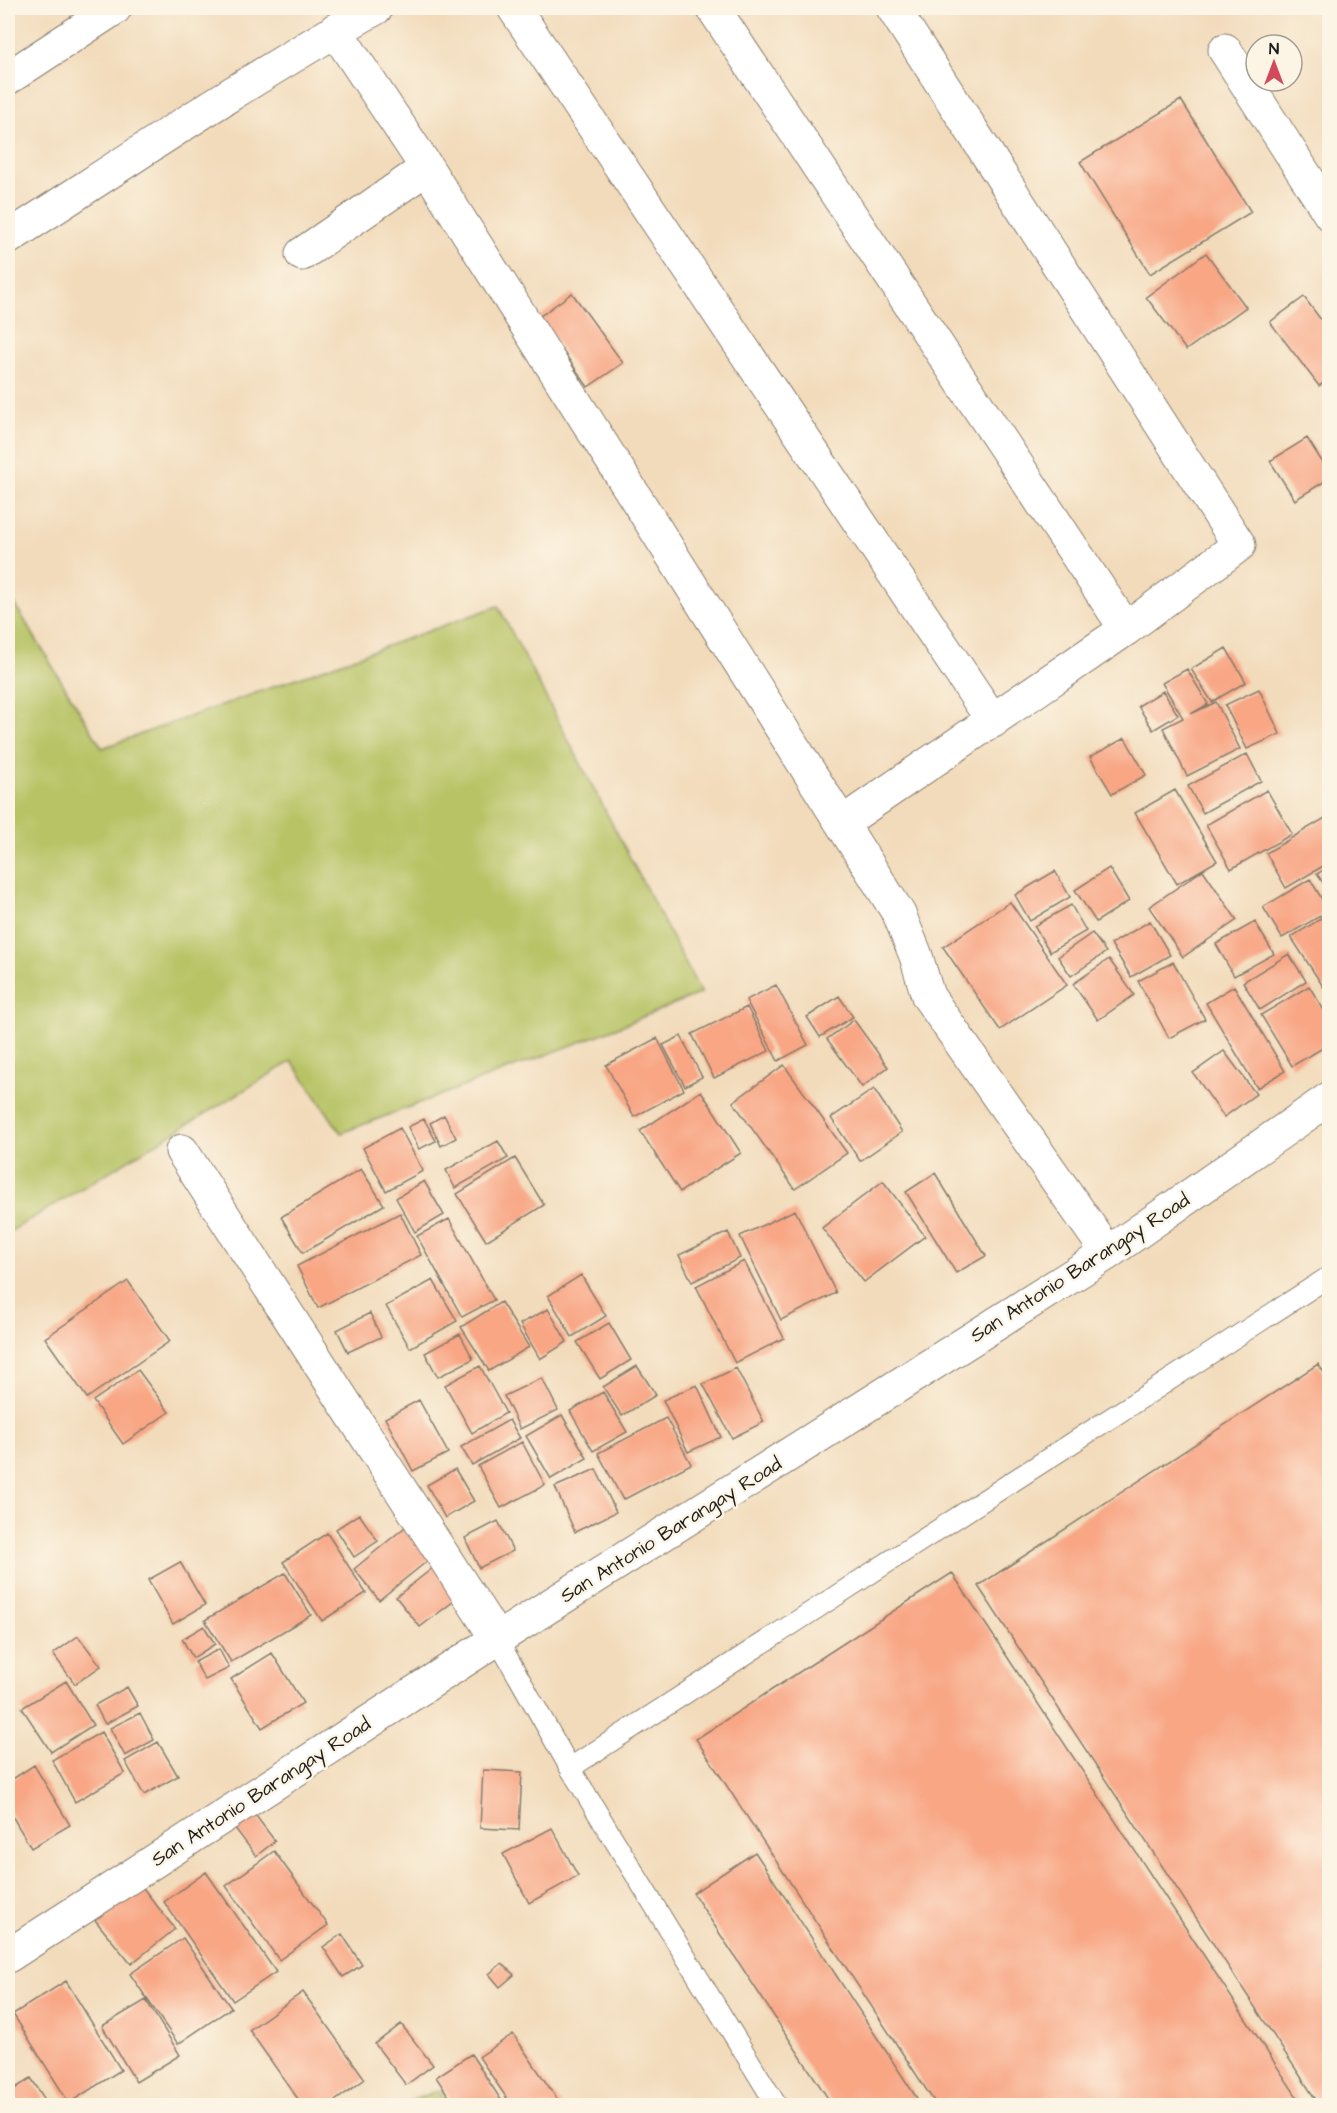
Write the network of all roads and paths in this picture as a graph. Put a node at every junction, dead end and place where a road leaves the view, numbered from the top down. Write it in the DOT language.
graph roads {
  1 [pos="115,8"];
  2 [pos="376,8"];
  3 [pos="514,8"];
  4 [pos="713,8"];
  5 [pos="893,8"];
  6 [pos="335,30"];
  7 [pos="1225,50"];
  8 [pos="8,78"];
  9 [pos="427,168"];
  10 [pos="1329,214"];
  11 [pos="8,238"];
  12 [pos="302,254"];
  13 [pos="1126,629"];
  14 [pos="993,721"];
  15 [pos="842,823"];
  16 [pos="1329,1098"];
  17 [pos="182,1151"];
  18 [pos="1108,1253"];
  19 [pos="1329,1276"];
  20 [pos="497,1639"];
  21 [pos="570,1768"];
  22 [pos="8,1956"];
  23 [pos="777,2106"];
  1 -- 8 [label="street"];
  2 -- 6 [label="street"];
  3 -- 14 [label="street"];
  4 -- 13 [label="street"];
  5 -- 13 [label="street"];
  6 -- 9 [label="street"];
  6 -- 11 [label="street"];
  7 -- 10 [label="street"];
  9 -- 12 [label="street"];
  9 -- 15 [label="street"];
  13 -- 14 [label="street"];
  14 -- 15 [label="street"];
  15 -- 18 [label="street"];
  16 -- 18 [label="street, San Antonio Barangay Road"];
  17 -- 20 [label="street"];
  18 -- 20 [label="street, San Antonio Barangay Road"];
  19 -- 21 [label="lane"];
  20 -- 21 [label="lane"];
  20 -- 22 [label="street, San Antonio Barangay Road"];
  21 -- 23 [label="lane"];
}
